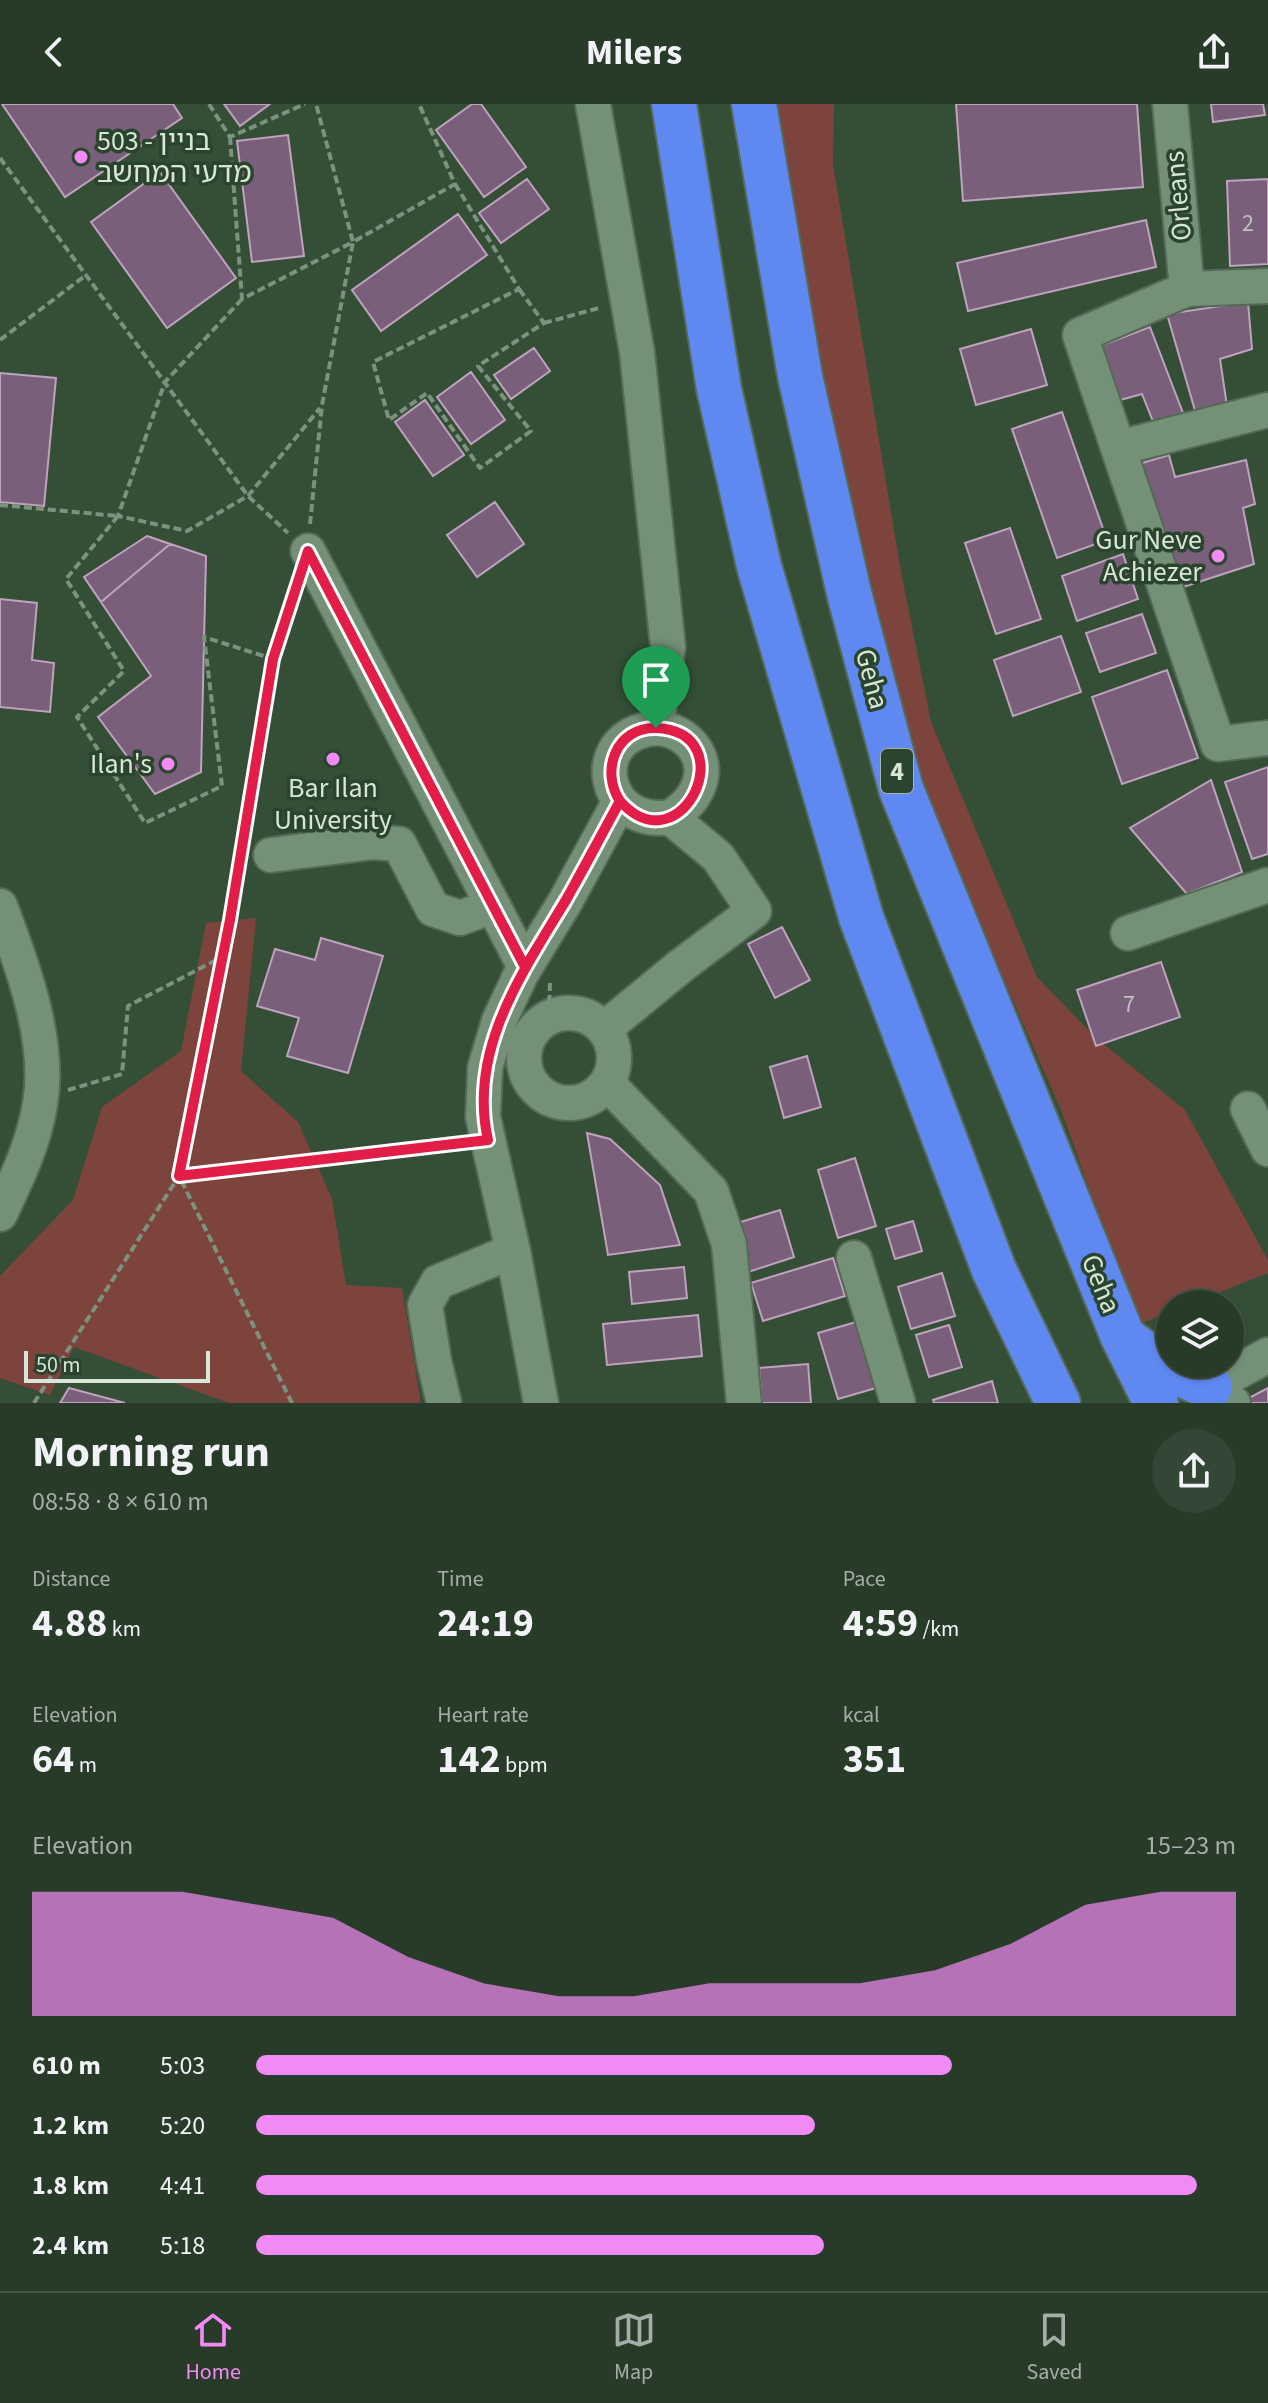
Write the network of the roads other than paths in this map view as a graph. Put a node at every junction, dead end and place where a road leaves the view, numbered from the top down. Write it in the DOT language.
graph roads {
  1 [pos="593,104"];
  2 [pos="674,104"];
  3 [pos="754,104"];
  4 [pos="1170,104"];
  5 [pos="1268,286"];
  6 [pos="1187,289"];
  7 [pos="1268,410"];
  8 [pos="1118,448"];
  9 [pos="308,551"];
  10 [pos="656,728"];
  11 [pos="1268,738"];
  12 [pos="620,801"];
  13 [pos="670,817"];
  14 [pos="271,855"];
  15 [pos="1268,885"];
  16 [pos="0,906"];
  17 [pos="493,906"];
  18 [pos="1128,933"];
  19 [pos="525,967"];
  20 [pos="604,1029"];
  21 [pos="607,1083"];
  22 [pos="1248,1109"];
  23 [pos="1268,1149"];
  24 [pos="0,1214"];
  25 [pos="513,1251"];
  26 [pos="854,1258"];
  27 [pos="1123,1337"];
  28 [pos="1268,1355"];
  29 [pos="1221,1395"];
  30 [pos="444,1403"];
  31 [pos="541,1403"];
  32 [pos="744,1403"];
  33 [pos="898,1403"];
  34 [pos="1058,1403"];
  35 [pos="1156,1403"];
  1 -- 10 [label="street"];
  2 -- 34 [label="highway"];
  3 -- 27 [label="highway, Geha / 4"];
  4 -- 6 [label="street, Orleans"];
  5 -- 6 [label="street"];
  6 -- 8 [label="street"];
  7 -- 8 [label="street"];
  8 -- 11 [label="street"];
  9 -- 17 [label="street"];
  10 -- 12 [label="street"];
  10 -- 13 [label="street"];
  12 -- 13 [label="street"];
  12 -- 19 [label="street"];
  13 -- 20 [label="street"];
  14 -- 17 [label="street"];
  15 -- 18 [label="street"];
  16 -- 24 [label="street"];
  17 -- 19 [label="street"];
  19 -- 25 [label="street"];
  20 -- 21 [label="street"];
  20 -- 21 [label="street"];
  21 -- 32 [label="street"];
  22 -- 23 [label="street"];
  25 -- 30 [label="street"];
  25 -- 31 [label="street"];
  26 -- 33 [label="street"];
  27 -- 29 [label="highway"];
  27 -- 35 [label="highway, Geha / 4"];
  28 -- 29 [label="street"];
}
